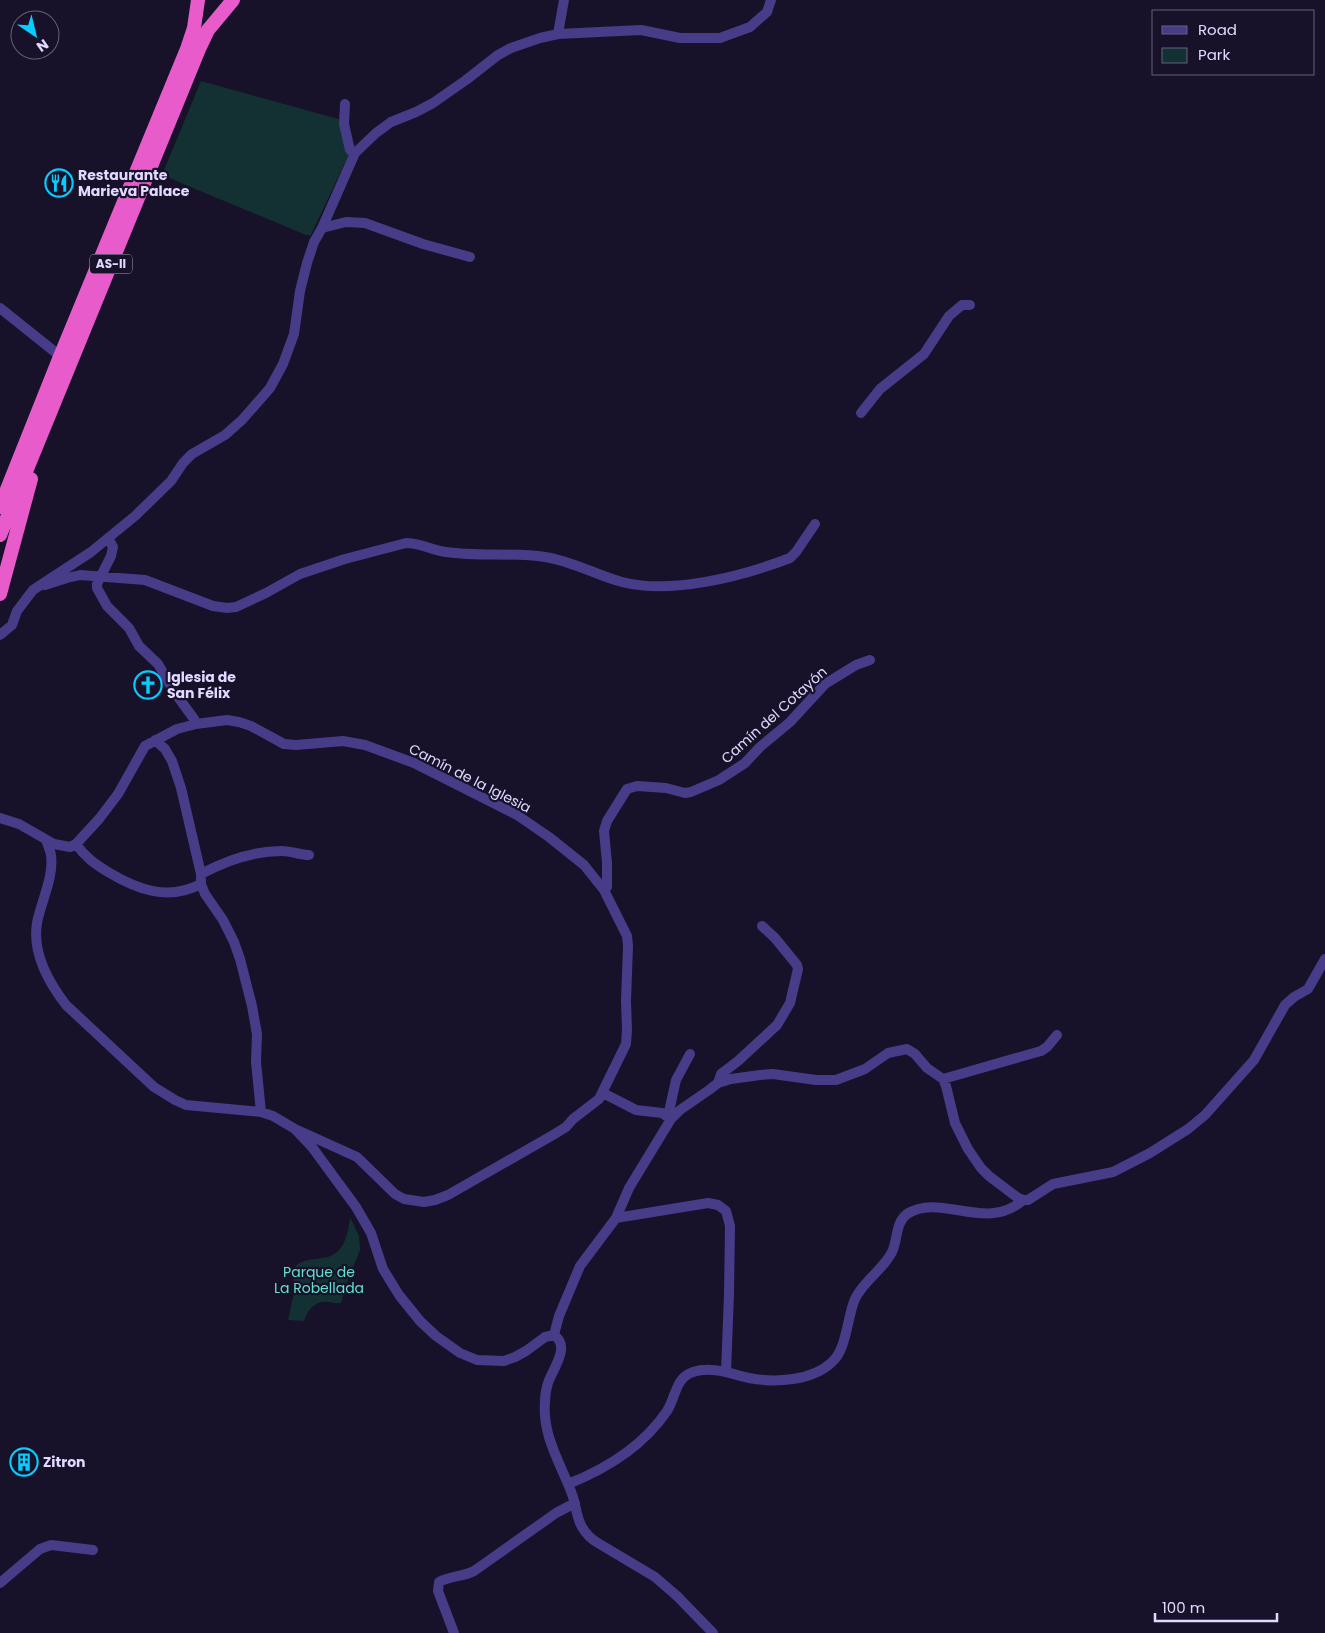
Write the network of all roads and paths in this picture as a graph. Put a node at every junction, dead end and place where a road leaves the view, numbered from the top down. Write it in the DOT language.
graph roads {
  1 [pos="198,0"];
  2 [pos="233,0"];
  3 [pos="564,0"];
  4 [pos="771,0"];
  5 [pos="558,34"];
  6 [pos="345,104"];
  7 [pos="355,153"];
  8 [pos="322,228"];
  9 [pos="470,257"];
  10 [pos="970,305"];
  11 [pos="0,308"];
  12 [pos="63,359"];
  13 [pos="861,413"];
  14 [pos="0,482"];
  15 [pos="0,507"];
  16 [pos="815,524"];
  17 [pos="0,536"];
  18 [pos="108,538"];
  19 [pos="100,577"];
  20 [pos="32,590"];
  21 [pos="0,594"];
  22 [pos="18,611"];
  23 [pos="0,627"];
  24 [pos="0,635"];
  25 [pos="870,660"];
  26 [pos="196,724"];
  27 [pos="155,740"];
  28 [pos="0,818"];
  29 [pos="46,840"];
  30 [pos="76,844"];
  31 [pos="309,855"];
  32 [pos="201,879"];
  33 [pos="604,890"];
  34 [pos="762,926"];
  35 [pos="1325,960"];
  36 [pos="1057,1035"];
  37 [pos="690,1054"];
  38 [pos="943,1079"];
  39 [pos="718,1083"];
  40 [pos="603,1093"];
  41 [pos="261,1112"];
  42 [pos="670,1117"];
  43 [pos="294,1129"];
  44 [pos="1023,1200"];
  45 [pos="616,1218"];
  46 [pos="554,1334"];
  47 [pos="726,1372"];
  48 [pos="568,1484"];
  49 [pos="576,1503"];
  50 [pos="93,1550"];
  51 [pos="0,1583"];
  52 [pos="454,1633"];
  53 [pos="713,1633"];
  1 -- 12 [label="highway, AS-II"];
  2 -- 12 [label="highway, AS-II"];
  3 -- 5 [label="street"];
  4 -- 5 [label="street"];
  5 -- 7 [label="street"];
  6 -- 7 [label="street"];
  7 -- 8 [label="street"];
  8 -- 9 [label="street"];
  8 -- 18 [label="street"];
  10 -- 13 [label="street"];
  11 -- 12 [label="street"];
  12 -- 14 [label="highway"];
  12 -- 15 [label="highway, AS-II"];
  12 -- 17 [label="highway, AS-II"];
  12 -- 21 [label="highway"];
  16 -- 19 [label="street"];
  18 -- 19 [label="street"];
  18 -- 20 [label="street"];
  19 -- 20 [label="street"];
  19 -- 26 [label="street"];
  20 -- 22 [label="street"];
  22 -- 23 [label="street"];
  22 -- 24 [label="street"];
  25 -- 33 [label="street, Camín del Cotayón"];
  26 -- 27 [label="street, Camín de la Iglesia"];
  26 -- 33 [label="street, Camín de la Iglesia"];
  27 -- 30 [label="street, Camín de la Iglesia"];
  27 -- 32 [label="street"];
  28 -- 29 [label="street"];
  29 -- 30 [label="street"];
  29 -- 41 [label="street"];
  30 -- 32 [label="street"];
  31 -- 32 [label="street"];
  32 -- 41 [label="street"];
  33 -- 40 [label="street, Camín de la Iglesia"];
  34 -- 39 [label="street"];
  35 -- 44 [label="street"];
  36 -- 38 [label="street"];
  37 -- 42 [label="street"];
  38 -- 39 [label="street"];
  38 -- 44 [label="street"];
  39 -- 42 [label="street"];
  40 -- 42 [label="street"];
  40 -- 43 [label="street, Camín de la Iglesia"];
  41 -- 43 [label="street"];
  42 -- 45 [label="street"];
  43 -- 46 [label="street"];
  44 -- 47 [label="street"];
  45 -- 46 [label="street"];
  45 -- 47 [label="street"];
  46 -- 48 [label="street"];
  47 -- 48 [label="street"];
  48 -- 49 [label="street"];
  49 -- 52 [label="street"];
  49 -- 53 [label="street"];
  50 -- 51 [label="street"];
}
